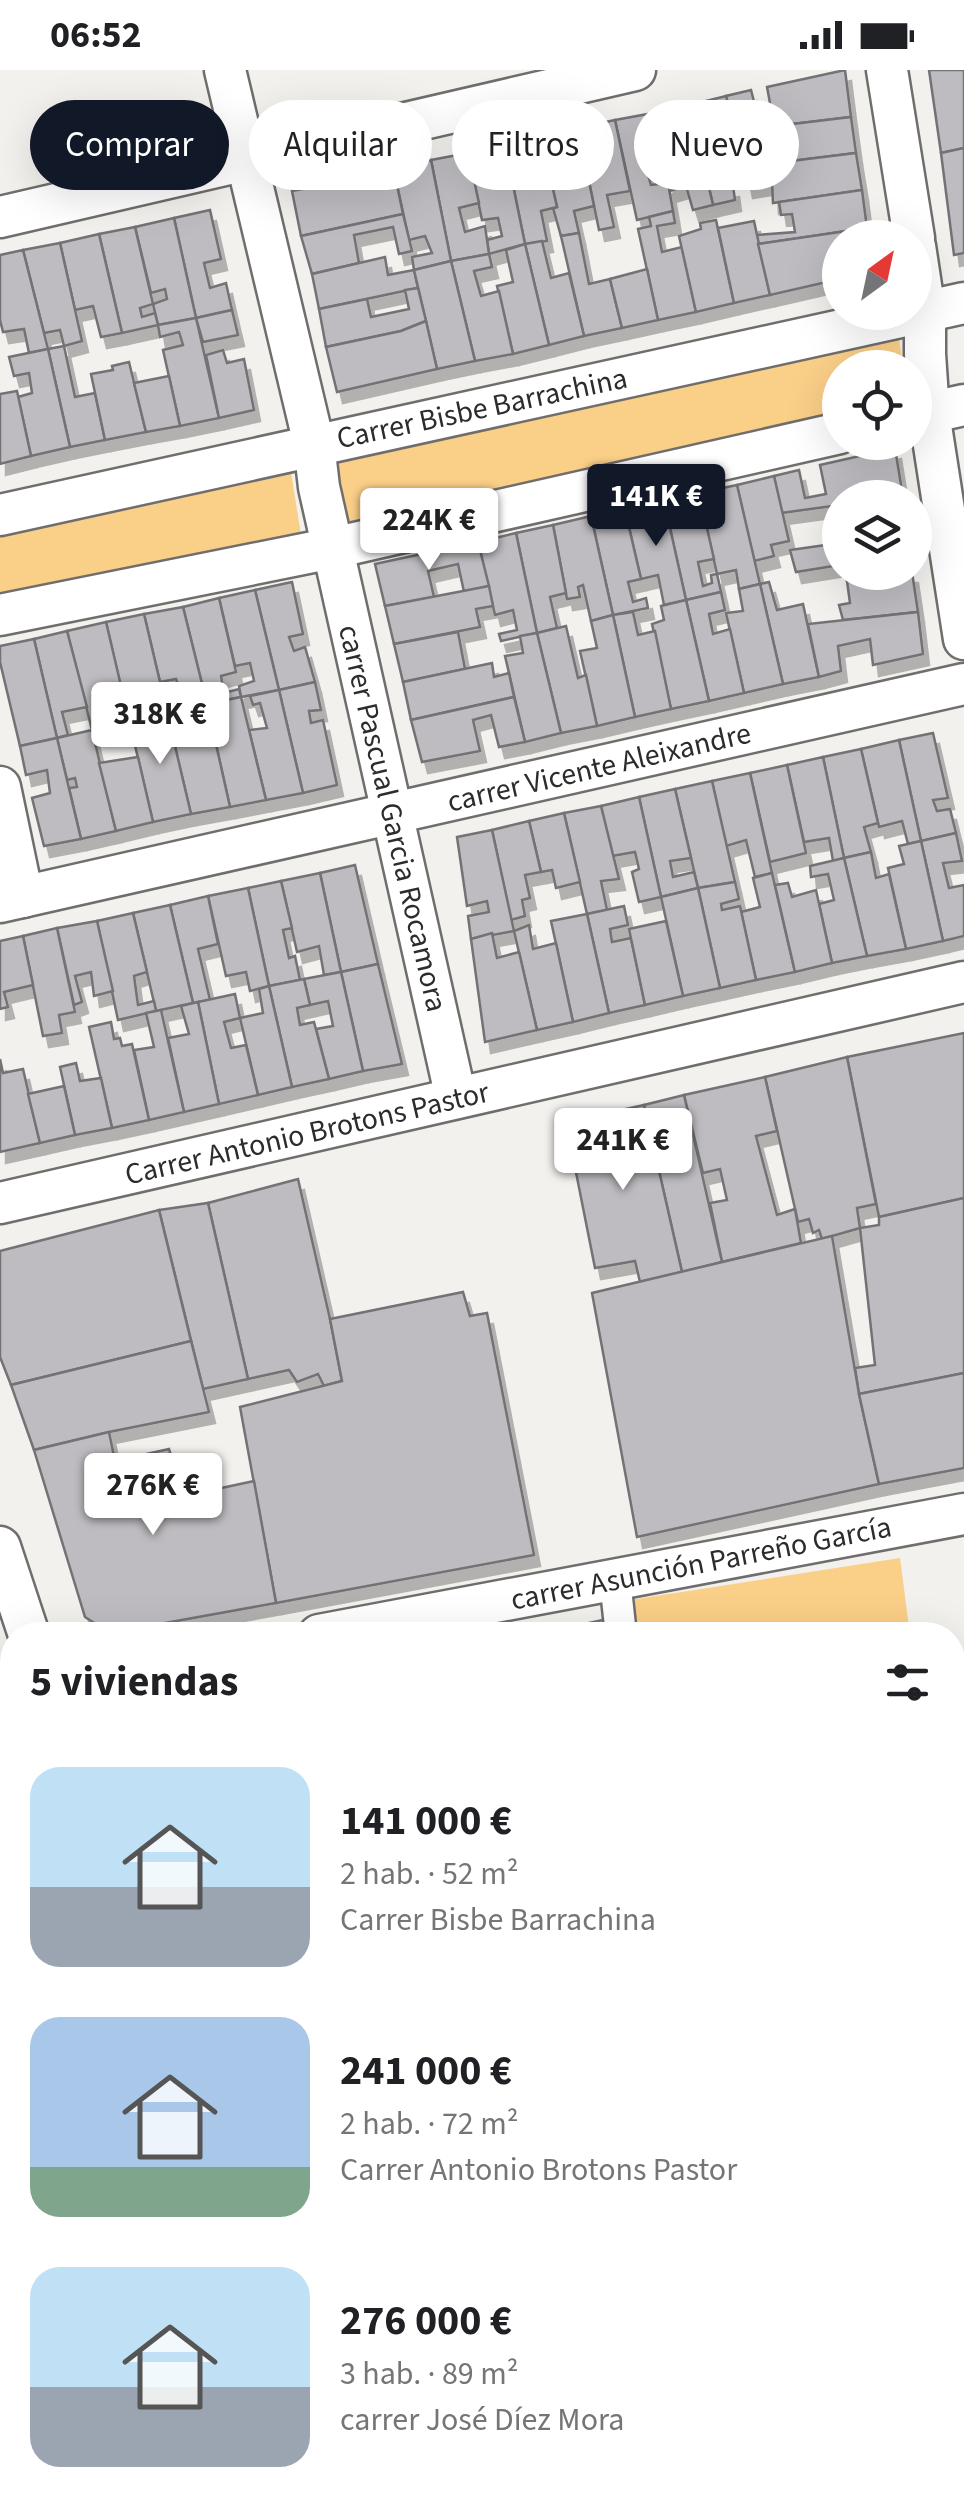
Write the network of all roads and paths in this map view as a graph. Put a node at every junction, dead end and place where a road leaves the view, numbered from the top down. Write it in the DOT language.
graph roads {
  1 [pos="225,70"];
  2 [pos="635,70"];
  3 [pos="887,70"];
  4 [pos="246,161"];
  5 [pos="0,217"];
  6 [pos="911,220"];
  7 [pos="932,281"];
  8 [pos="945,307"];
  9 [pos="936,411"];
  10 [pos="822,437"];
  11 [pos="314,444"];
  12 [pos="0,514"];
  13 [pos="333,548"];
  14 [pos="0,615"];
  15 [pos="964,640"];
  16 [pos="964,684"];
  17 [pos="0,787"];
  18 [pos="392,814"];
  19 [pos="12,900"];
  20 [pos="964,982"];
  21 [pos="456,1098"];
  22 [pos="0,1204"];
  23 [pos="964,1514"];
  24 [pos="0,1547"];
  25 [pos="615,1580"];
  26 [pos="24,1622"];
  27 [pos="389,1622"];
  28 [pos="619,1622"];
  1 -- 4 [label="street, carrer Pascual Garcia Rocamora"];
  2 -- 4 [label="street"];
  3 -- 6 [label="street"];
  4 -- 5 [label="street"];
  4 -- 11 [label="street, carrer Pascual Garcia Rocamora"];
  7 -- 8 [label="street"];
  8 -- 9 [label="street"];
  8 -- 11 [label="street, Carrer Bisbe Barrachina"];
  9 -- 15 [label="street"];
  10 -- 13 [label="street"];
  11 -- 12 [label="street, Carrer Bisbe Barrachina"];
  11 -- 13 [label="street, carrer Pascual Garcia Rocamora"];
  13 -- 14 [label="street"];
  13 -- 18 [label="street, carrer Pascual Garcia Rocamora"];
  16 -- 18 [label="street, carrer Vicente Aleixandre"];
  17 -- 19 [label="street"];
  18 -- 19 [label="street, carrer Vicente Aleixandre"];
  18 -- 21 [label="street, carrer Pascual Garcia Rocamora"];
  20 -- 21 [label="street, Carrer Antonio Brotons Pastor"];
  21 -- 22 [label="street, Carrer Antonio Brotons Pastor"];
  23 -- 25 [label="street, carrer Asunción Parreño García"];
  24 -- 26 [label="street"];
  25 -- 27 [label="street, carrer Asunción Parreño García"];
  25 -- 28 [label="street"];
}
